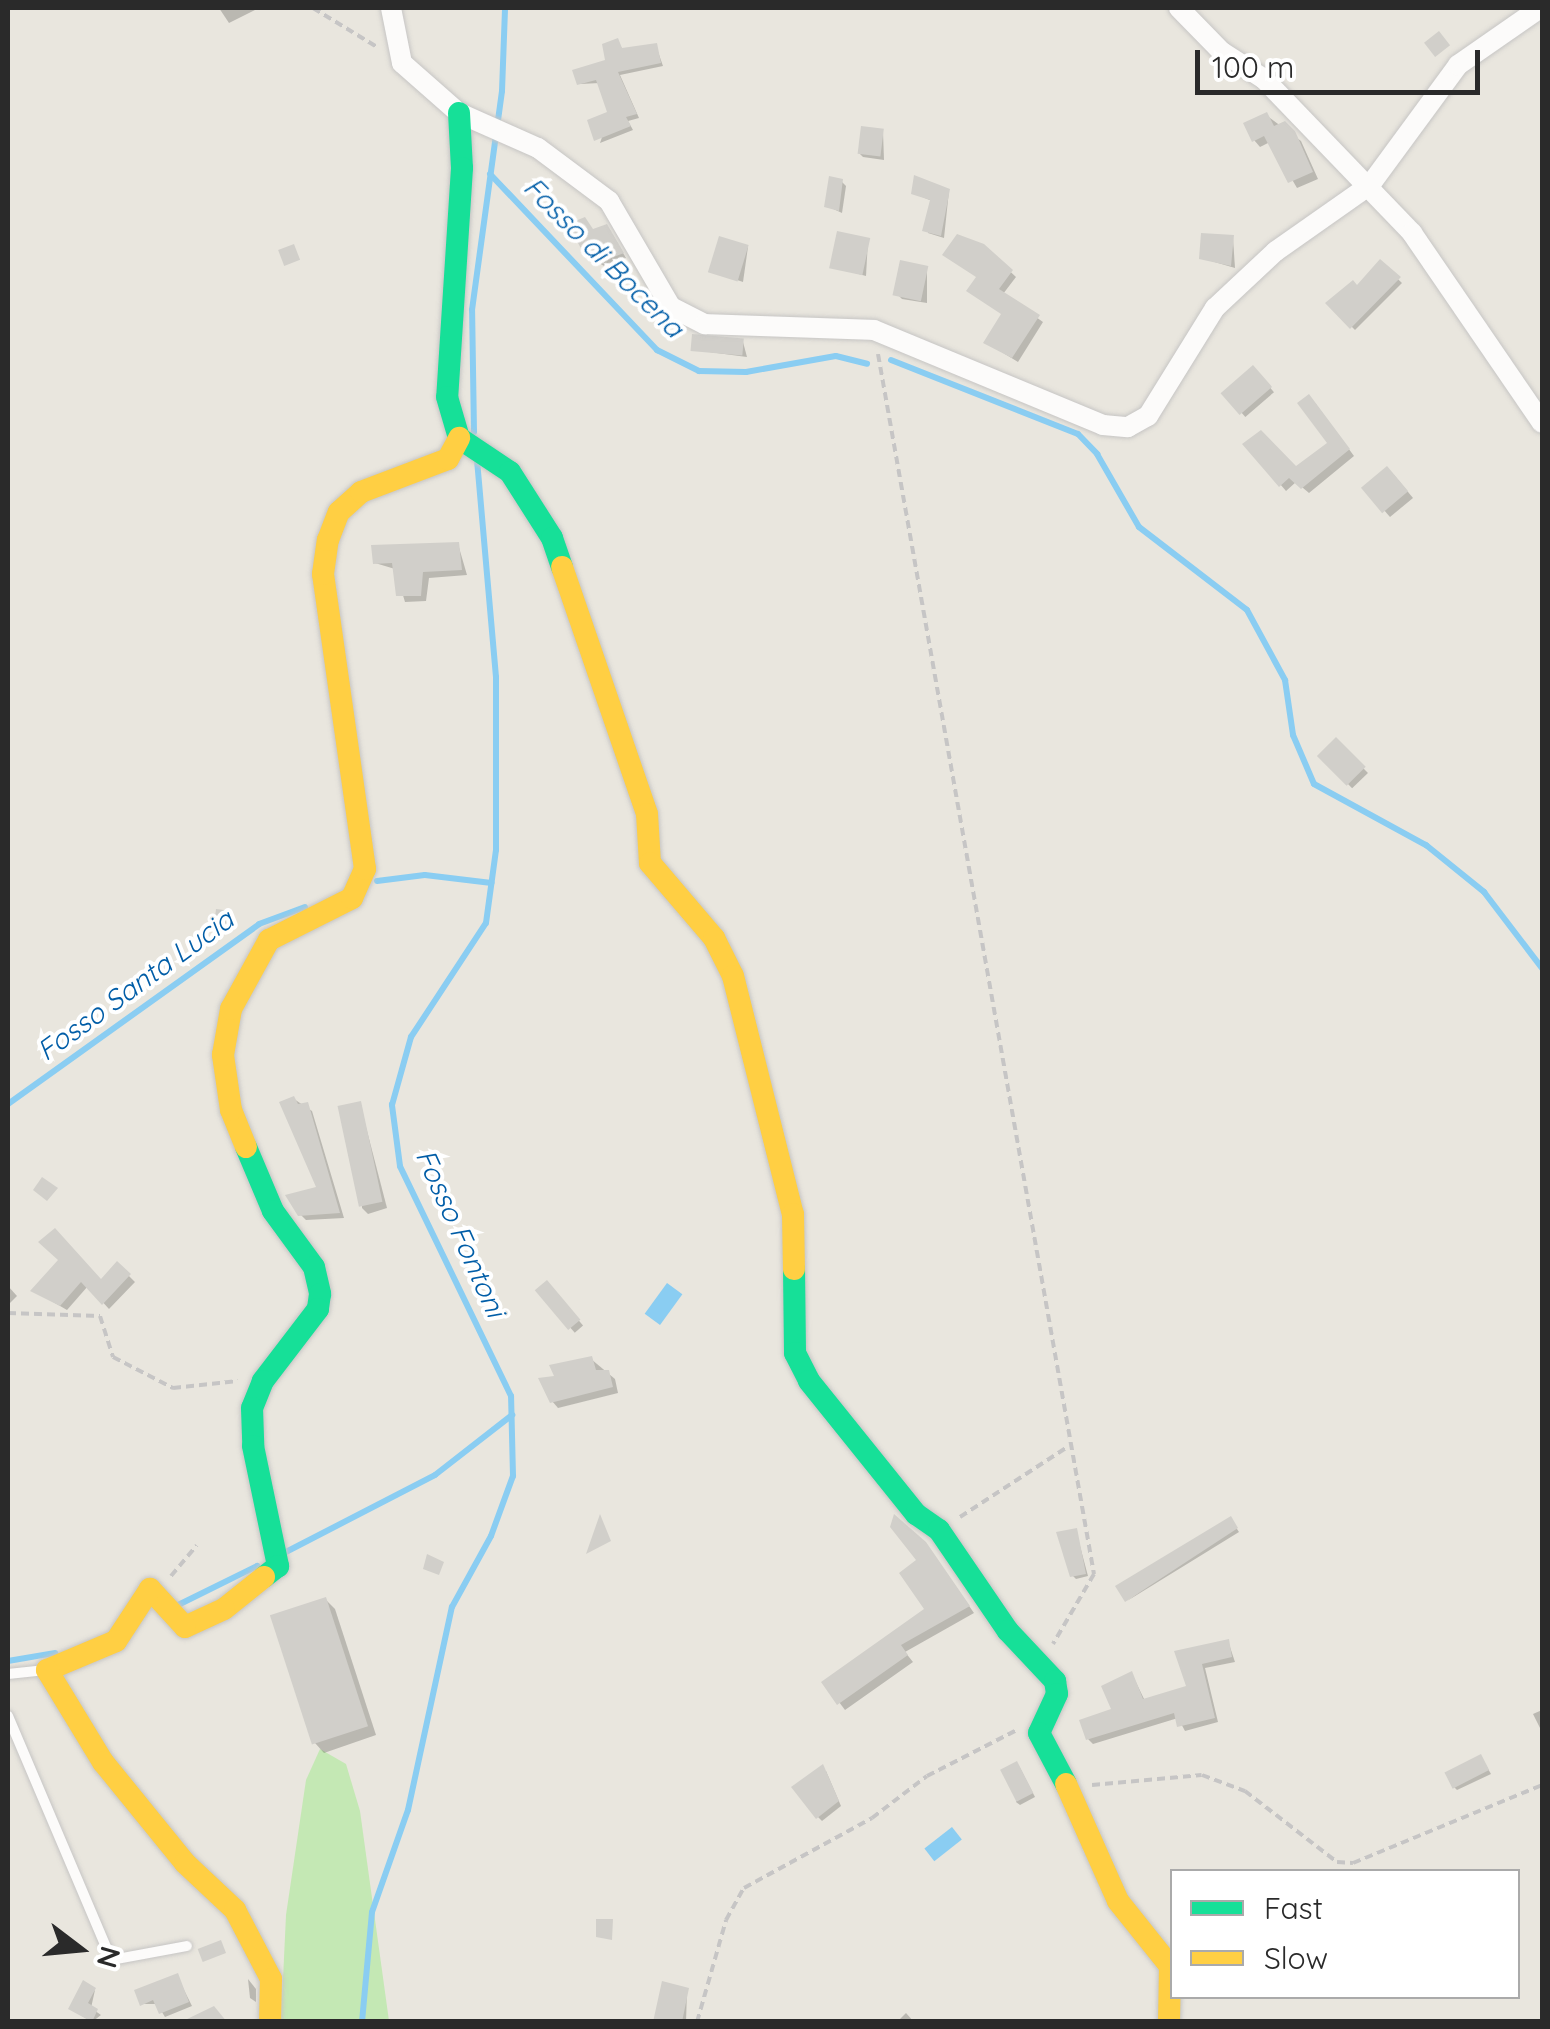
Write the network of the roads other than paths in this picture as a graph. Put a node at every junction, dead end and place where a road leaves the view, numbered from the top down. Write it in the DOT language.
graph roads {
  1 [pos="391,8"];
  2 [pos="1180,8"];
  3 [pos="1532,11"];
  4 [pos="459,113"];
  5 [pos="1370,185"];
  6 [pos="1542,422"];
  7 [pos="460,438"];
  8 [pos="46,1670"];
  9 [pos="8,1674"];
  10 [pos="8,1716"];
  11 [pos="187,1946"];
  12 [pos="270,2022"];
  13 [pos="1170,2022"];
  1 -- 4 [label="street"];
  2 -- 5 [label="street"];
  3 -- 5 [label="street"];
  4 -- 5 [label="street"];
  4 -- 7 [label="street"];
  5 -- 6 [label="street"];
  7 -- 8 [label="street"];
  7 -- 13 [label="street"];
  8 -- 9 [label="lane"];
  8 -- 12 [label="street"];
  10 -- 11 [label="lane"];
}
